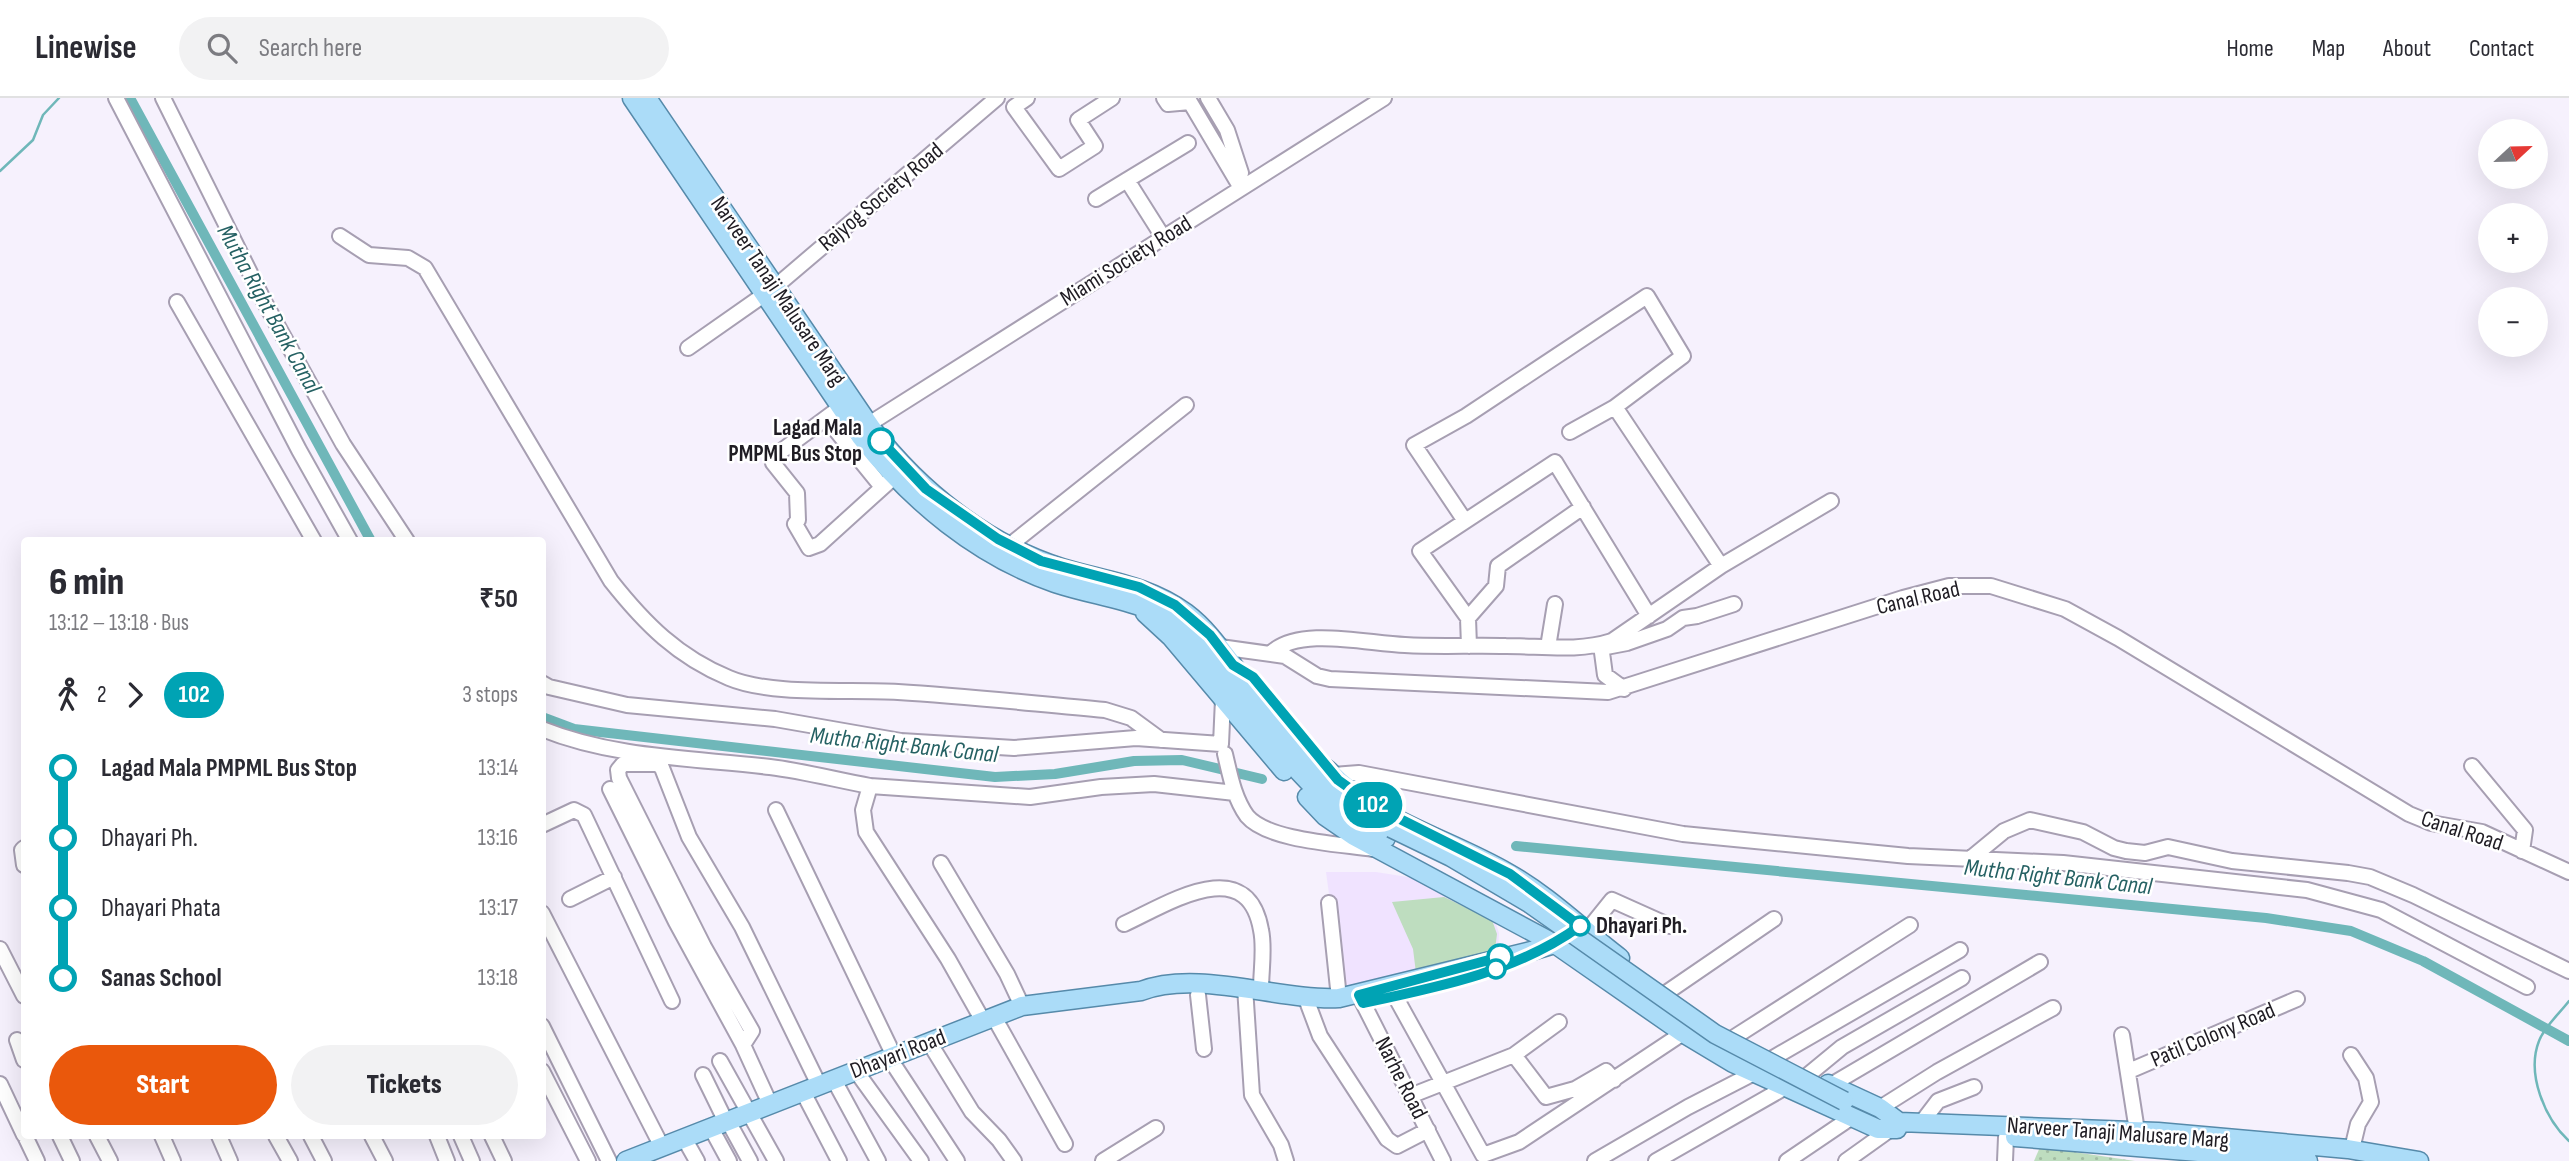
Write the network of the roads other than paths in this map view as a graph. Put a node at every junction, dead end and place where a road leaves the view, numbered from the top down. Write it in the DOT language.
graph roads {
  1 [pos="116,98"];
  2 [pos="163,98"];
  3 [pos="632,98"];
  4 [pos="647,98"];
  5 [pos="997,98"];
  6 [pos="1027,98"];
  7 [pos="1112,98"];
  8 [pos="1164,98"];
  9 [pos="1208,98"];
  10 [pos="1382,98"];
  11 [pos="1227,132"];
  12 [pos="1213,142"];
  13 [pos="1188,143"];
  14 [pos="676,153"];
  15 [pos="1127,180"];
  16 [pos="1243,186"];
  17 [pos="1096,199"];
  18 [pos="340,236"];
  19 [pos="1163,237"];
  20 [pos="770,291"];
  21 [pos="177,302"];
  22 [pos="688,348"];
  23 [pos="1186,405"];
  24 [pos="841,407"];
  25 [pos="1615,407"];
  26 [pos="826,418"];
  27 [pos="869,424"];
  28 [pos="1570,432"];
  29 [pos="888,482"];
  30 [pos="1831,501"];
  31 [pos="1583,507"];
  32 [pos="1465,521"];
  33 [pos="312,537"];
  34 [pos="348,537"];
  35 [pos="404,537"];
  36 [pos="1010,545"];
  37 [pos="1721,566"];
  38 [pos="1124,600"];
  39 [pos="1555,604"];
  40 [pos="1734,604"];
  41 [pos="1649,616"];
  42 [pos="1468,618"];
  43 [pos="1601,645"];
  44 [pos="1469,646"];
  45 [pos="1220,647"];
  46 [pos="1548,647"];
  47 [pos="1264,652"];
  48 [pos="1233,665"];
  49 [pos="546,685"];
  50 [pos="1624,689"];
  51 [pos="1223,699"];
  52 [pos="546,731"];
  53 [pos="1161,740"];
  54 [pos="1223,749"];
  55 [pos="2472,766"];
  56 [pos="1333,775"];
  57 [pos="870,786"];
  58 [pos="610,789"];
  59 [pos="1235,793"];
  60 [pos="776,810"];
  61 [pos="546,823"];
  62 [pos="1385,839"];
  63 [pos="2522,851"];
  64 [pos="1970,859"];
  65 [pos="941,863"];
  66 [pos="2569,872"];
  67 [pos="614,877"];
  68 [pos="570,899"];
  69 [pos="1329,903"];
  70 [pos="1774,919"];
  71 [pos="546,922"];
  72 [pos="1124,924"];
  73 [pos="1910,925"];
  74 [pos="1670,926"];
  75 [pos="1583,928"];
  76 [pos="1555,944"];
  77 [pos="0,949"];
  78 [pos="1535,950"];
  79 [pos="1960,950"];
  80 [pos="2040,962"];
  81 [pos="2569,971"];
  82 [pos="1962,978"];
  83 [pos="2527,988"];
  84 [pos="21,990"];
  85 [pos="1141,991"];
  86 [pos="1250,991"];
  87 [pos="1666,992"];
  88 [pos="1198,995"];
  89 [pos="1395,996"];
  90 [pos="1339,998"];
  91 [pos="1361,999"];
  92 [pos="2297,999"];
  93 [pos="672,1001"];
  94 [pos="1308,1004"];
  95 [pos="1022,1006"];
  96 [pos="2053,1008"];
  97 [pos="1696,1015"];
  98 [pos="989,1019"];
  99 [pos="1559,1022"];
  100 [pos="1683,1033"];
  101 [pos="546,1034"];
  102 [pos="2122,1035"];
  103 [pos="1733,1038"];
  104 [pos="17,1040"];
  105 [pos="929,1042"];
  106 [pos="743,1045"];
  107 [pos="1204,1049"];
  108 [pos="21,1051"];
  109 [pos="1514,1055"];
  110 [pos="2351,1055"];
  111 [pos="894,1056"];
  112 [pos="1773,1058"];
  113 [pos="720,1060"];
  114 [pos="856,1071"];
  115 [pos="2129,1071"];
  116 [pos="1754,1073"];
  117 [pos="1808,1074"];
  118 [pos="703,1076"];
  119 [pos="546,1079"];
  120 [pos="1614,1080"];
  121 [pos="1445,1081"];
  122 [pos="0,1084"];
  123 [pos="818,1086"];
  124 [pos="1831,1086"];
  125 [pos="1974,1087"];
  126 [pos="1784,1088"];
  127 [pos="1410,1096"];
  128 [pos="770,1104"];
  129 [pos="1880,1108"];
  130 [pos="1845,1109"];
  131 [pos="747,1114"];
  132 [pos="1922,1122"];
  133 [pos="722,1123"];
  134 [pos="21,1127"];
  135 [pos="1894,1127"];
  136 [pos="1156,1128"];
  137 [pos="1428,1129"];
  138 [pos="2137,1131"];
  139 [pos="2007,1137"];
  140 [pos="684,1138"];
  141 [pos="27,1139"];
  142 [pos="61,1139"];
  143 [pos="99,1139"];
  144 [pos="163,1139"];
  145 [pos="220,1139"];
  146 [pos="278,1139"];
  147 [pos="313,1139"];
  148 [pos="374,1139"];
  149 [pos="438,1139"];
  150 [pos="462,1139"];
  151 [pos="493,1139"];
  152 [pos="1065,1144"];
  153 [pos="2352,1149"];
  154 [pos="655,1153"];
  155 [pos="1107,1160"];
  156 [pos="37,1161"];
  157 [pos="72,1161"];
  158 [pos="110,1161"];
  159 [pos="173,1161"];
  160 [pos="230,1161"];
  161 [pos="290,1161"];
  162 [pos="324,1161"];
  163 [pos="385,1161"];
  164 [pos="447,1161"];
  165 [pos="472,1161"];
  166 [pos="504,1161"];
  167 [pos="588,1161"];
  168 [pos="609,1161"];
  169 [pos="626,1161"];
  170 [pos="697,1161"];
  171 [pos="729,1161"];
  172 [pos="750,1161"];
  173 [pos="776,1161"];
  174 [pos="839,1161"];
  175 [pos="878,1161"];
  176 [pos="920,1161"];
  177 [pos="957,1161"];
  178 [pos="1014,1161"];
  179 [pos="1286,1161"];
  180 [pos="1443,1161"];
  181 [pos="1595,1161"];
  182 [pos="1656,1161"];
  183 [pos="1787,1161"];
  184 [pos="1846,1161"];
  185 [pos="2005,1161"];
  186 [pos="2308,1161"];
  187 [pos="2419,1161"];
  1 -- 34 [label="street"];
  2 -- 35 [label="street"];
  3 -- 14 [label="main road, Narveer Tanaji Malusare Marg"];
  4 -- 14 [label="main road, Narveer Tanaji Malusare Marg"];
  5 -- 20 [label="street, Rajyog Society Road"];
  6 -- 7 [label="street"];
  8 -- 12 [label="street"];
  9 -- 11 [label="street"];
  10 -- 16 [label="street, Miami Society Road"];
  11 -- 12 [label="street"];
  11 -- 16 [label="street"];
  12 -- 16 [label="street"];
  13 -- 15 [label="street"];
  14 -- 20 [label="main road, Narveer Tanaji Malusare Marg"];
  15 -- 17 [label="street"];
  15 -- 19 [label="street"];
  16 -- 19 [label="street, Miami Society Road"];
  18 -- 53 [label="street"];
  19 -- 27 [label="street, Miami Society Road"];
  20 -- 22 [label="street, Rajyog Society Road"];
  20 -- 24 [label="main road, Narveer Tanaji Malusare Marg"];
  20 -- 27 [label="main road, Narveer Tanaji Malusare Marg"];
  21 -- 33 [label="street"];
  23 -- 36 [label="street"];
  24 -- 26 [label="street"];
  24 -- 29 [label="main road, Narveer Tanaji Malusare Marg"];
  25 -- 28 [label="street"];
  25 -- 32 [label="street"];
  25 -- 37 [label="street"];
  26 -- 29 [label="street"];
  26 -- 29 [label="street"];
  27 -- 36 [label="main road, Narveer Tanaji Malusare Marg"];
  29 -- 38 [label="main road, Narveer Tanaji Malusare Marg"];
  30 -- 37 [label="street"];
  31 -- 32 [label="street"];
  31 -- 41 [label="street"];
  31 -- 42 [label="street"];
  32 -- 42 [label="street"];
  36 -- 45 [label="main road, Narveer Tanaji Malusare Marg"];
  37 -- 41 [label="street"];
  38 -- 51 [label="main road"];
  38 -- 62 [label="main road"];
  39 -- 46 [label="street"];
  40 -- 43 [label="street"];
  41 -- 43 [label="street"];
  42 -- 44 [label="street"];
  43 -- 46 [label="street"];
  43 -- 50 [label="street"];
  44 -- 46 [label="street"];
  44 -- 47 [label="street"];
  45 -- 47 [label="street"];
  45 -- 48 [label="main road, Narveer Tanaji Malusare Marg"];
  47 -- 50 [label="street, Canal Road"];
  48 -- 56 [label="main road"];
  48 -- 62 [label="main road"];
  49 -- 53 [label="street"];
  50 -- 63 [label="street, Canal Road"];
  51 -- 54 [label="street"];
  51 -- 62 [label="main road"];
  52 -- 57 [label="street"];
  53 -- 54 [label="street"];
  54 -- 59 [label="street"];
  55 -- 63 [label="street"];
  56 -- 64 [label="street"];
  56 -- 75 [label="main road"];
  57 -- 59 [label="street"];
  57 -- 98 [label="street"];
  58 -- 106 [label="street"];
  59 -- 62 [label="street"];
  60 -- 111 [label="street"];
  61 -- 67 [label="street"];
  62 -- 76 [label="main road"];
  62 -- 130 [label="main road, bridge"];
  63 -- 66 [label="street, Canal Road"];
  64 -- 81 [label="street"];
  64 -- 83 [label="street"];
  65 -- 95 [label="street"];
  67 -- 68 [label="street"];
  67 -- 93 [label="street"];
  69 -- 90 [label="street"];
  70 -- 87 [label="street"];
  71 -- 154 [label="street"];
  72 -- 86 [label="street"];
  73 -- 103 [label="street"];
  74 -- 75 [label="street"];
  75 -- 76 [label="main road, Dhayari Road"];
  75 -- 87 [label="main road"];
  76 -- 78 [label="main road, Dhayari Road"];
  76 -- 100 [label="main road"];
  77 -- 84 [label="street"];
  78 -- 89 [label="main road, Dhayari Road"];
  78 -- 91 [label="main road, Dhayari Road"];
  79 -- 112 [label="street"];
  80 -- 124 [label="street"];
  82 -- 117 [label="street"];
  85 -- 86 [label="main road, Dhayari Road"];
  85 -- 88 [label="main road, Dhayari Road"];
  85 -- 95 [label="main road, Dhayari Road"];
  86 -- 88 [label="main road, Dhayari Road"];
  86 -- 90 [label="main road, Dhayari Road"];
  86 -- 94 [label="main road, Dhayari Road"];
  86 -- 179 [label="street"];
  87 -- 97 [label="main road"];
  88 -- 107 [label="street"];
  89 -- 91 [label="main road, Dhayari Road"];
  89 -- 121 [label="street"];
  90 -- 91 [label="main road, Dhayari Road"];
  91 -- 94 [label="main road, Dhayari Road"];
  91 -- 127 [label="street, Narhe Road"];
  92 -- 115 [label="street, Patil Colony Road"];
  94 -- 137 [label="street"];
  95 -- 98 [label="main road, Dhayari Road"];
  96 -- 129 [label="street"];
  97 -- 100 [label="street"];
  97 -- 103 [label="main road"];
  98 -- 105 [label="main road, Dhayari Road"];
  98 -- 152 [label="street"];
  99 -- 109 [label="street"];
  100 -- 116 [label="main road"];
  100 -- 120 [label="street"];
  101 -- 168 [label="street"];
  102 -- 115 [label="street, Patil Colony Road"];
  103 -- 112 [label="main road"];
  104 -- 108 [label="street"];
  105 -- 111 [label="main road, Dhayari Road"];
  105 -- 178 [label="street"];
  106 -- 123 [label="street"];
  106 -- 128 [label="street"];
  109 -- 120 [label="street"];
  109 -- 121 [label="street"];
  110 -- 153 [label="street"];
  111 -- 114 [label="main road, Dhayari Road"];
  111 -- 177 [label="street"];
  112 -- 117 [label="main road"];
  113 -- 131 [label="street"];
  114 -- 123 [label="main road, Dhayari Road"];
  114 -- 176 [label="street"];
  115 -- 138 [label="street, Patil Colony Road"];
  116 -- 126 [label="main road"];
  116 -- 181 [label="street"];
  117 -- 124 [label="main road"];
  118 -- 133 [label="street"];
  119 -- 167 [label="street"];
  120 -- 121 [label="street"];
  121 -- 127 [label="street"];
  122 -- 134 [label="street"];
  123 -- 128 [label="main road, Dhayari Road"];
  123 -- 174 [label="street"];
  123 -- 175 [label="street"];
  124 -- 129 [label="main road"];
  125 -- 132 [label="street"];
  126 -- 130 [label="main road"];
  126 -- 182 [label="street"];
  127 -- 137 [label="street, Narhe Road"];
  128 -- 131 [label="main road, Dhayari Road"];
  129 -- 135 [label="main road"];
  130 -- 135 [label="main road"];
  130 -- 183 [label="street"];
  131 -- 133 [label="main road, Dhayari Road"];
  131 -- 173 [label="street"];
  132 -- 135 [label="main road, Narveer Tanaji Malusare Marg"];
  132 -- 138 [label="main road, Narveer Tanaji Malusare Marg"];
  133 -- 140 [label="main road, Dhayari Road"];
  133 -- 171 [label="street"];
  133 -- 172 [label="street"];
  135 -- 139 [label="main road, Narveer Tanaji Malusare Marg"];
  135 -- 184 [label="street"];
  136 -- 155 [label="street"];
  137 -- 180 [label="street, Narhe Road"];
  138 -- 153 [label="main road, Narveer Tanaji Malusare Marg"];
  139 -- 185 [label="street"];
  139 -- 186 [label="main road, Narveer Tanaji Malusare Marg"];
  140 -- 154 [label="main road, Dhayari Road"];
  140 -- 170 [label="street"];
  141 -- 156 [label="street"];
  142 -- 157 [label="street"];
  143 -- 158 [label="street"];
  144 -- 159 [label="street"];
  145 -- 160 [label="street"];
  146 -- 161 [label="street"];
  147 -- 162 [label="street"];
  148 -- 163 [label="street"];
  149 -- 164 [label="street"];
  150 -- 165 [label="street"];
  151 -- 166 [label="street"];
  153 -- 187 [label="main road, Narveer Tanaji Malusare Marg"];
  154 -- 169 [label="main road, Dhayari Road"];
}
